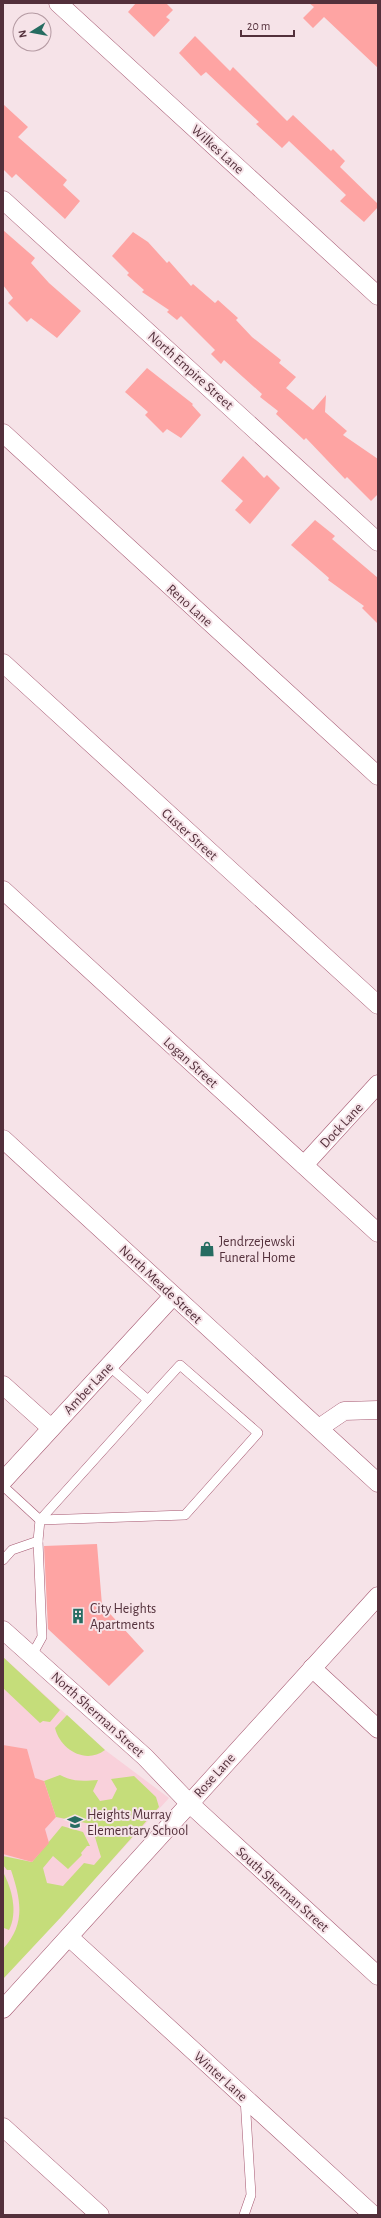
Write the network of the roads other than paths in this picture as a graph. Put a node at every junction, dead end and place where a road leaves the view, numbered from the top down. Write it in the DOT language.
graph roads {
  1 [pos="58,3"];
  2 [pos="3,200"];
  3 [pos="378,296"];
  4 [pos="3,433"];
  5 [pos="378,542"];
  6 [pos="3,663"];
  7 [pos="378,776"];
  8 [pos="3,890"];
  9 [pos="378,1005"];
  10 [pos="378,1084"];
  11 [pos="3,1139"];
  12 [pos="304,1165"];
  13 [pos="378,1233"];
  14 [pos="173,1296"];
  15 [pos="109,1366"];
  16 [pos="3,1385"];
  17 [pos="148,1400"];
  18 [pos="378,1410"];
  19 [pos="51,1428"];
  20 [pos="319,1428"];
  21 [pos="3,1481"];
  22 [pos="378,1483"];
  23 [pos="3,1486"];
  24 [pos="40,1520"];
  25 [pos="38,1541"];
  26 [pos="3,1560"];
  27 [pos="378,1596"];
  28 [pos="3,1630"];
  29 [pos="32,1656"];
  30 [pos="312,1668"];
  31 [pos="378,1729"];
  32 [pos="189,1803"];
  33 [pos="69,1937"];
  34 [pos="378,1976"];
  35 [pos="3,2009"];
  36 [pos="244,2098"];
  37 [pos="3,2127"];
  38 [pos="100,2215"];
  39 [pos="244,2215"];
  40 [pos="373,2215"];
  1 -- 3 [label="street, Wilkes Lane"];
  2 -- 5 [label="street, North Empire Street"];
  4 -- 7 [label="street, Reno Lane"];
  6 -- 9 [label="street, Custer Street"];
  8 -- 12 [label="street, Logan Street"];
  10 -- 12 [label="street, Dock Lane"];
  11 -- 14 [label="street, North Meade Street"];
  12 -- 13 [label="street, Logan Street"];
  14 -- 15 [label="street, Amber Lane"];
  14 -- 20 [label="street, North Meade Street"];
  15 -- 17 [label="lane"];
  15 -- 19 [label="street, Amber Lane"];
  16 -- 19 [label="street"];
  17 -- 24 [label="lane"];
  17 -- 24 [label="lane"];
  18 -- 20 [label="street"];
  19 -- 21 [label="street, Amber Lane"];
  20 -- 22 [label="street, North Meade Street"];
  23 -- 24 [label="lane"];
  24 -- 25 [label="lane"];
  25 -- 26 [label="lane"];
  25 -- 29 [label="lane"];
  27 -- 30 [label="street, Rose Lane"];
  28 -- 29 [label="street, North Sherman Street"];
  29 -- 32 [label="street, North Sherman Street"];
  30 -- 31 [label="street"];
  30 -- 32 [label="street, Rose Lane"];
  32 -- 33 [label="street, Rose Lane"];
  32 -- 34 [label="street, South Sherman Street"];
  33 -- 35 [label="street, Rose Lane"];
  33 -- 36 [label="street, Winter Lane"];
  36 -- 39 [label="lane"];
  36 -- 40 [label="street, Winter Lane"];
  37 -- 38 [label="street"];
}
